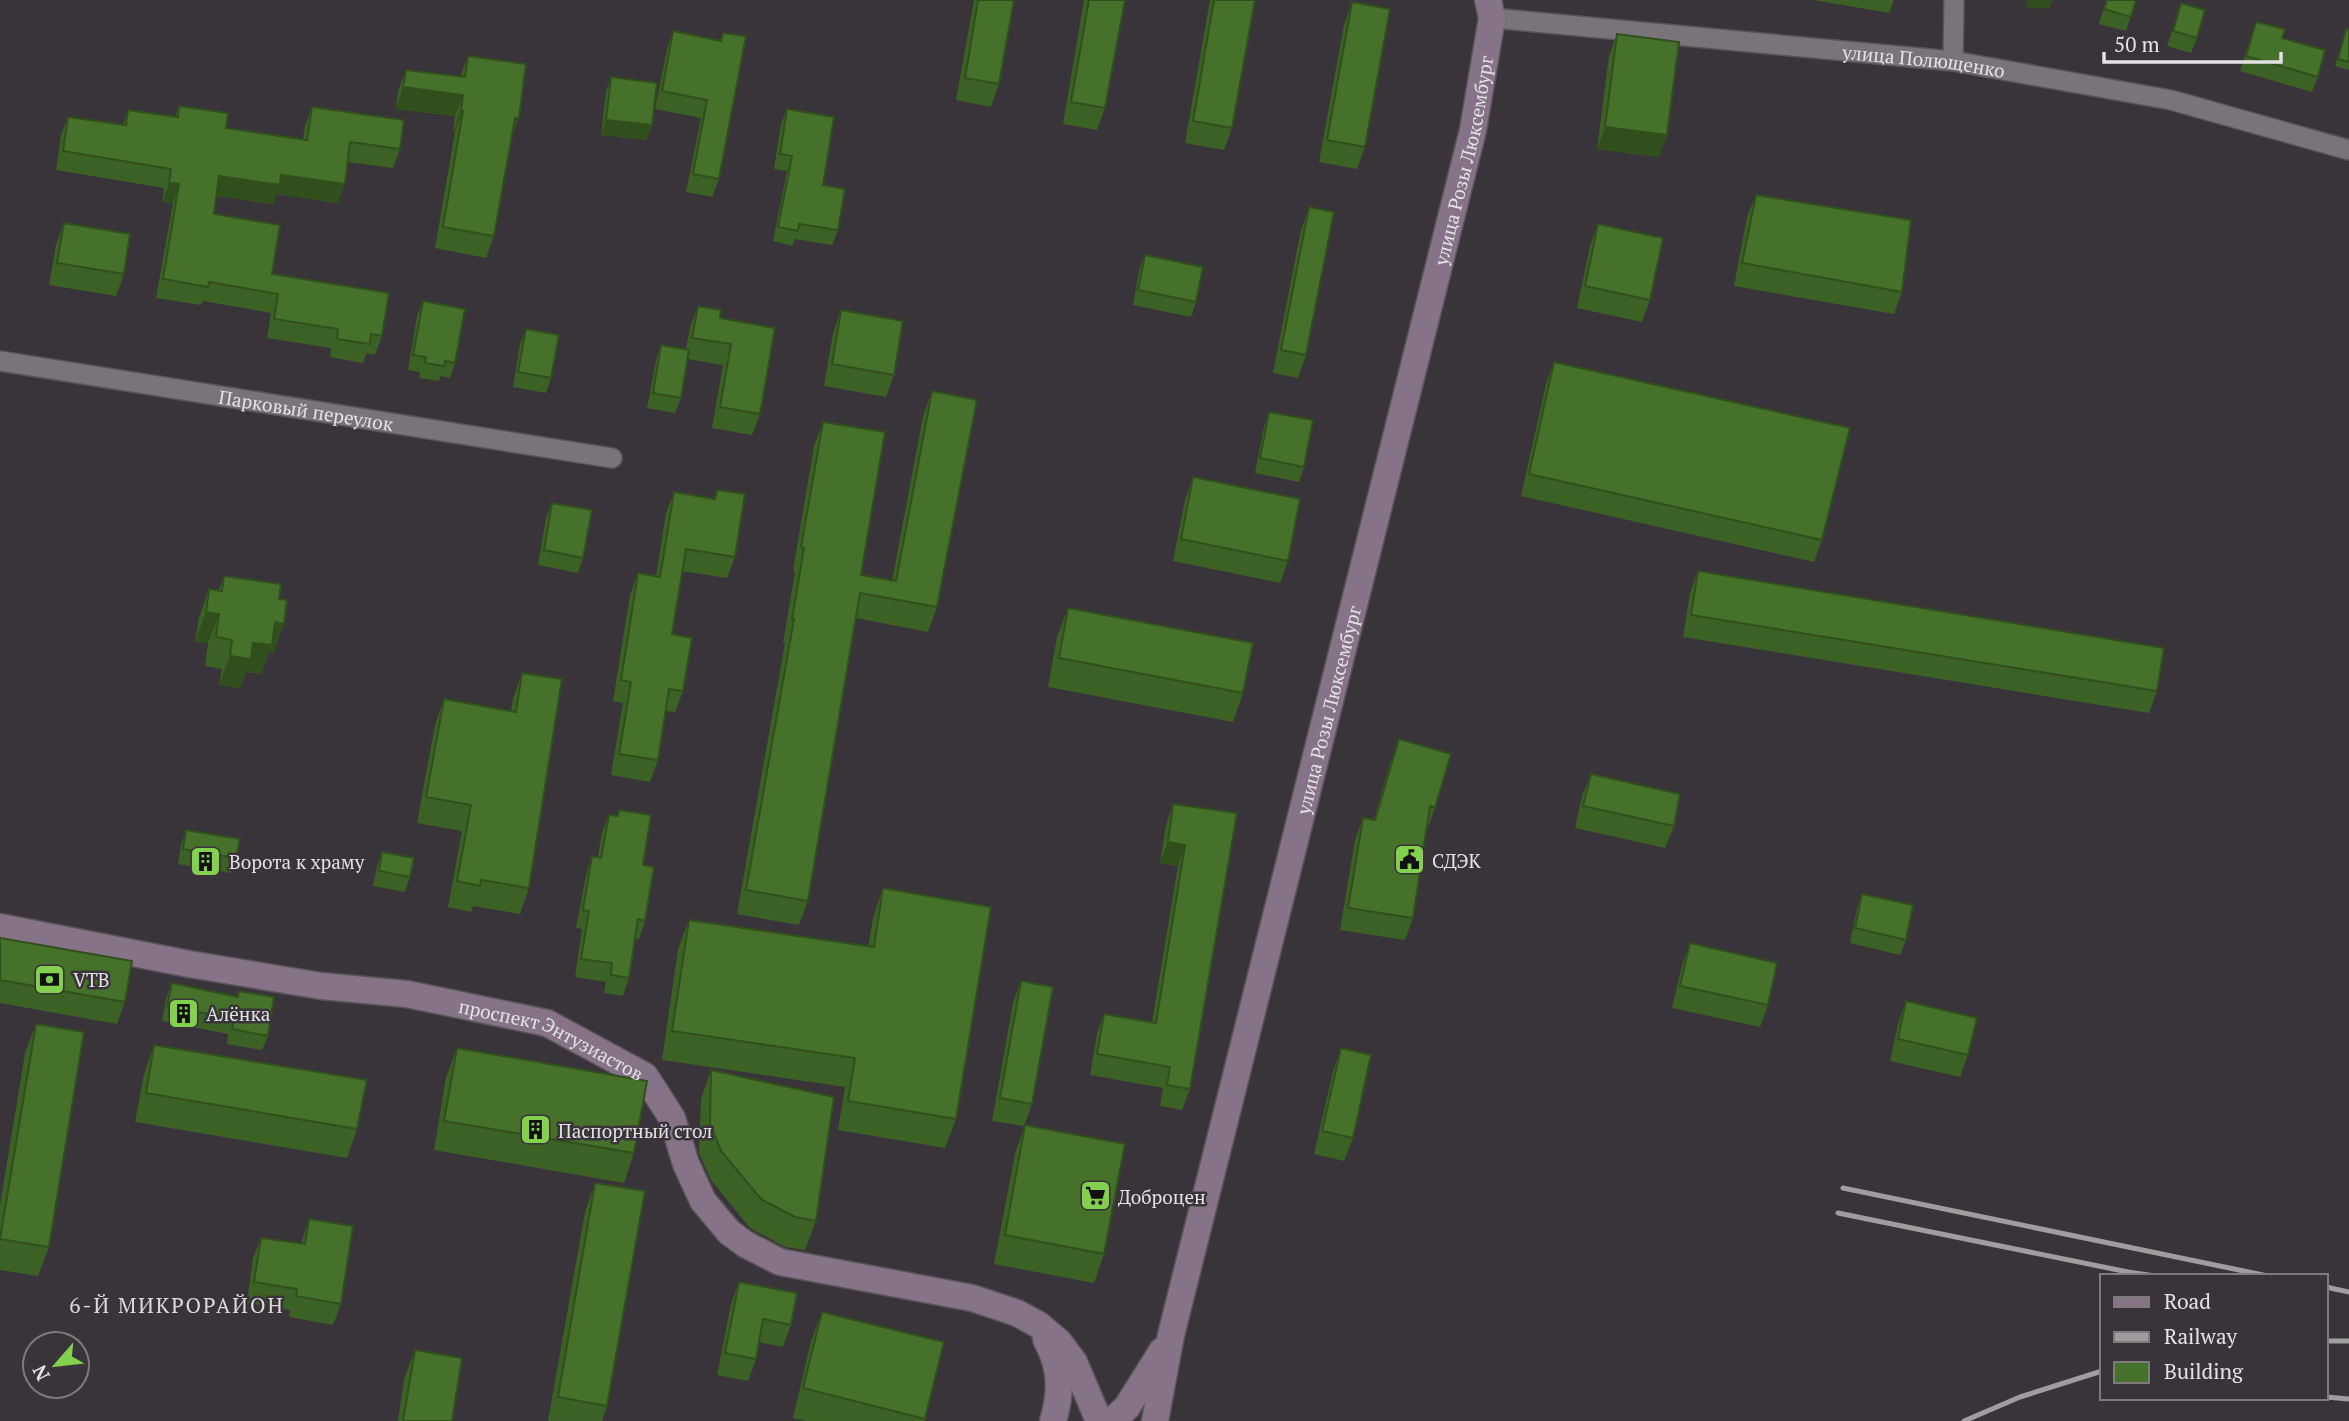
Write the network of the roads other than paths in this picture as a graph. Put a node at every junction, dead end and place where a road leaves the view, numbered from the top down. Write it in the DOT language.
graph roads {
  1 [pos="1954,0"];
  2 [pos="1490,9"];
  3 [pos="1953,61"];
  4 [pos="2349,150"];
  5 [pos="0,361"];
  6 [pos="612,458"];
  7 [pos="0,927"];
  8 [pos="1039,1325"];
  9 [pos="1171,1335"];
  10 [pos="1053,1421"];
  11 [pos="1099,1421"];
  12 [pos="1112,1421"];
  13 [pos="1155,1421"];
  1 -- 3 [label="street"];
  2 -- 3 [label="street, улица Полющенко"];
  2 -- 9 [label="main road, улица Розы Люксембург"];
  3 -- 4 [label="street, улица Полющенко"];
  5 -- 6 [label="street, Парковый переулок"];
  7 -- 8 [label="main road, проспект Энтузиастов"];
  8 -- 10 [label="main road"];
  8 -- 11 [label="main road, проспект Энтузиастов"];
  9 -- 12 [label="main road"];
  9 -- 13 [label="main road, улица Розы Люксембург"];
}
